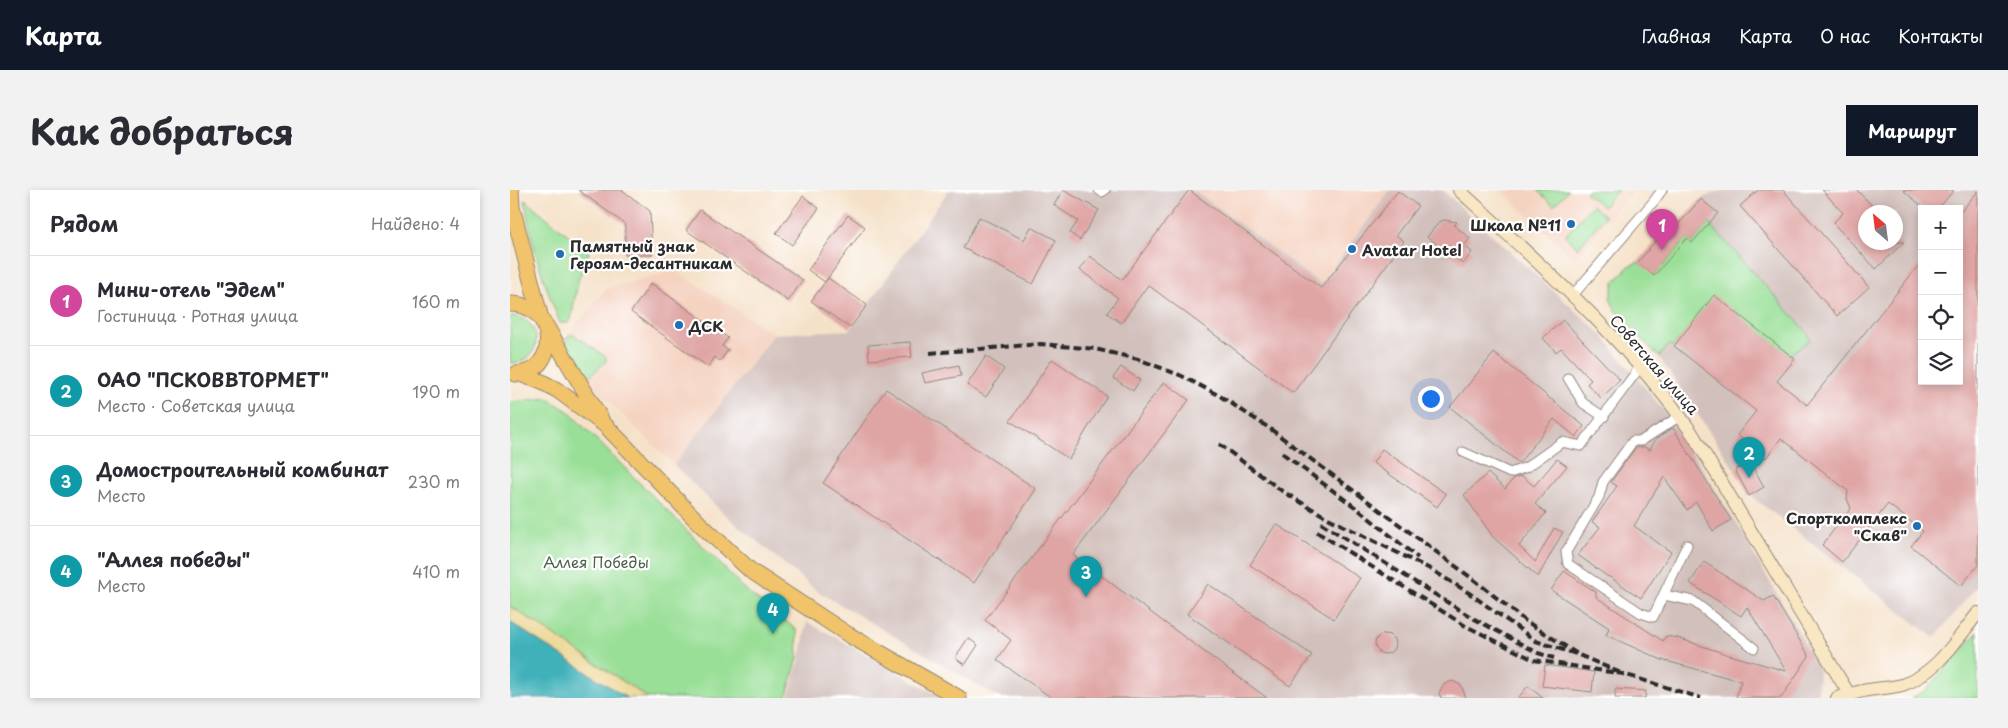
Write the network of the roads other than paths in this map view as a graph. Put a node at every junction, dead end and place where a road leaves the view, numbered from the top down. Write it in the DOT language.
graph roads {
  1 [pos="511,190"];
  2 [pos="1099,190"];
  3 [pos="1106,190"];
  4 [pos="1459,190"];
  5 [pos="1662,190"];
  6 [pos="511,210"];
  7 [pos="1573,295"];
  8 [pos="510,304"];
  9 [pos="543,321"];
  10 [pos="1640,367"];
  11 [pos="515,374"];
  12 [pos="1568,378"];
  13 [pos="1680,416"];
  14 [pos="1604,417"];
  15 [pos="606,426"];
  16 [pos="1463,452"];
  17 [pos="1687,545"];
  18 [pos="1664,595"];
  19 [pos="1978,613"];
  20 [pos="1754,648"];
  21 [pos="1844,696"];
  22 [pos="959,698"];
  1 -- 6 [label="main road"];
  2 -- 3 [label="street"];
  4 -- 7 [label="street, Советская улица"];
  5 -- 7 [label="street"];
  6 -- 9 [label="main road"];
  7 -- 10 [label="street, Советская улица"];
  8 -- 9 [label="main road"];
  9 -- 11 [label="main road"];
  9 -- 15 [label="main road"];
  10 -- 13 [label="street, Советская улица"];
  10 -- 14 [label="street"];
  11 -- 15 [label="main road"];
  12 -- 14 [label="street"];
  13 -- 18 [label="street"];
  13 -- 21 [label="street, Советская улица"];
  14 -- 16 [label="street"];
  15 -- 22 [label="main road"];
  17 -- 18 [label="street"];
  18 -- 20 [label="street"];
  19 -- 21 [label="street"];
}
